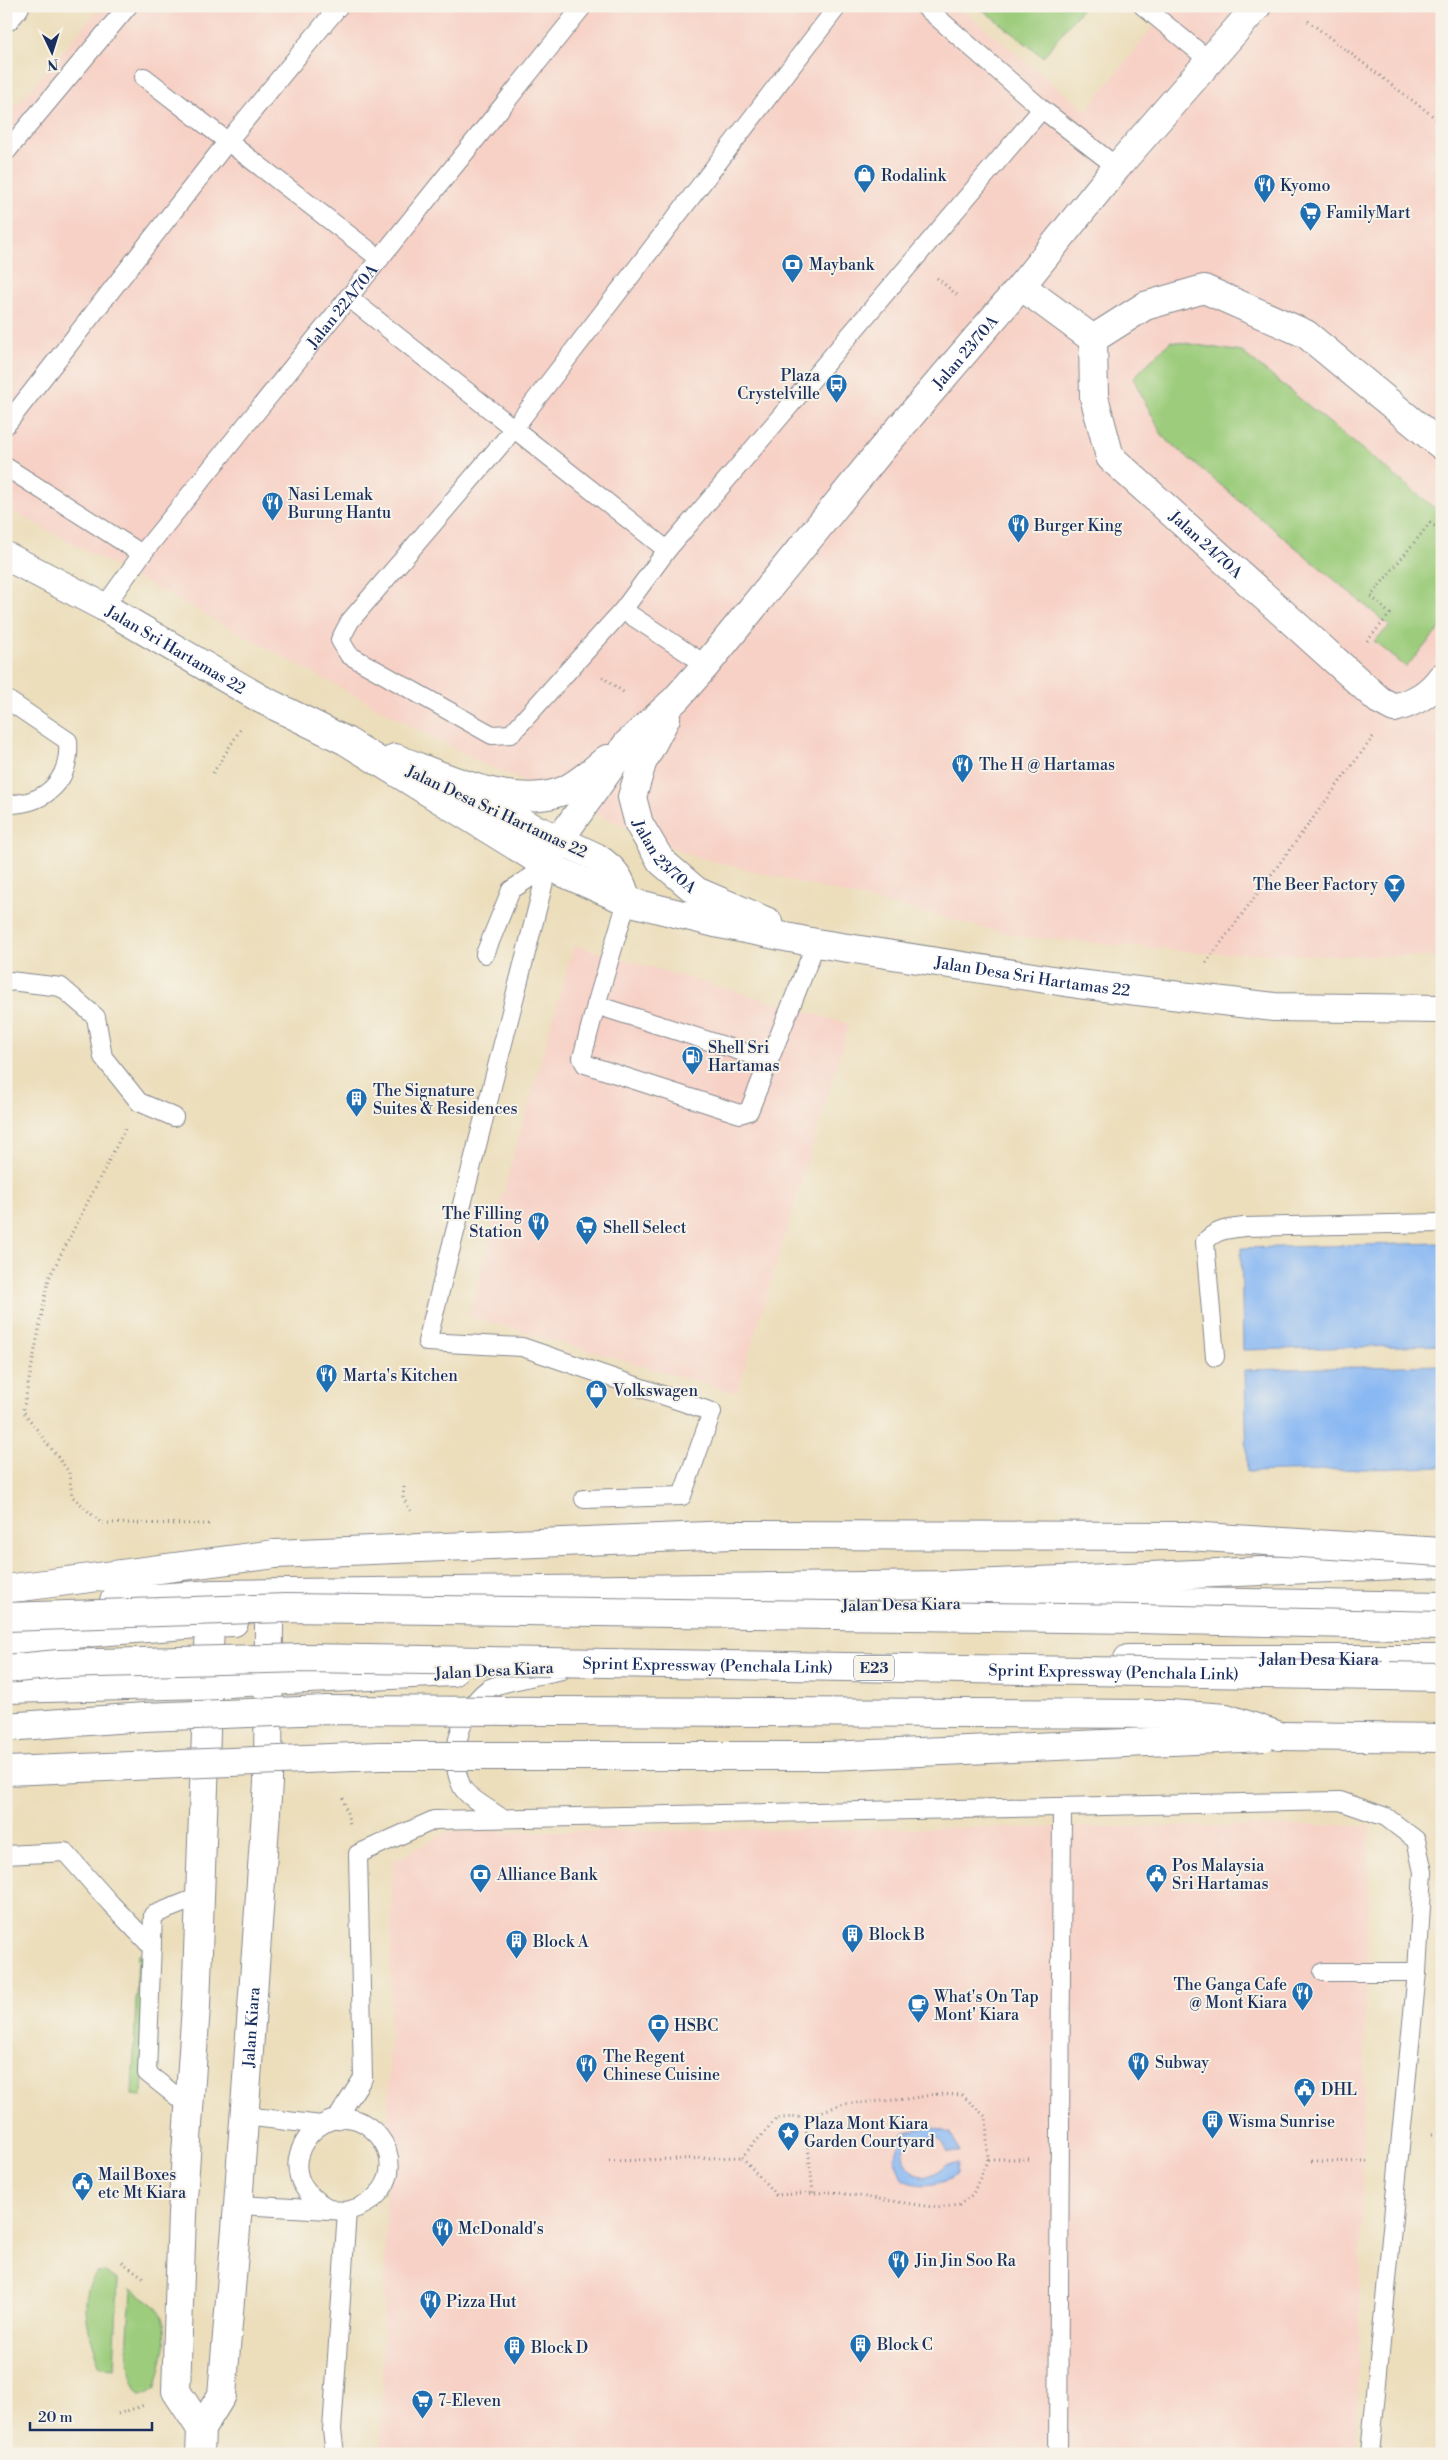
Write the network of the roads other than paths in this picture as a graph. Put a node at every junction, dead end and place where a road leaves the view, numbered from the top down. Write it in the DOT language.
graph roads {
  1 [pos="15,6"];
  2 [pos="128,6"];
  3 [pos="339,6"];
  4 [pos="583,6"];
  5 [pos="838,6"];
  6 [pos="924,6"];
  7 [pos="1143,6"];
  8 [pos="1257,6"];
  9 [pos="6,17"];
  10 [pos="1210,60"];
  11 [pos="144,77"];
  12 [pos="1042,109"];
  13 [pos="228,141"];
  14 [pos="6,152"];
  15 [pos="1117,167"];
  16 [pos="380,259"];
  17 [pos="1021,286"];
  18 [pos="348,298"];
  19 [pos="1093,339"];
  20 [pos="6,426"];
  21 [pos="513,429"];
  22 [pos="1442,446"];
  23 [pos="6,467"];
  24 [pos="667,550"];
  25 [pos="142,554"];
  26 [pos="6,556"];
  27 [pos="104,608"];
  28 [pos="623,610"];
  29 [pos="706,666"];
  30 [pos="1442,677"];
  31 [pos="6,699"];
  32 [pos="676,699"];
  33 [pos="346,741"];
  34 [pos="627,744"];
  35 [pos="6,804"];
  36 [pos="560,839"];
  37 [pos="548,866"];
  38 [pos="627,901"];
  39 [pos="816,943"];
  40 [pos="485,954"];
  41 [pos="6,983"];
  42 [pos="596,1005"];
  43 [pos="1442,1009"];
  44 [pos="768,1060"];
  45 [pos="174,1117"];
  46 [pos="1442,1223"];
  47 [pos="1215,1357"];
  48 [pos="584,1499"];
  49 [pos="1442,1552"];
  50 [pos="1442,1563"];
  51 [pos="6,1589"];
  52 [pos="1442,1606"];
  53 [pos="6,1611"];
  54 [pos="6,1617"];
  55 [pos="269,1620"];
  56 [pos="210,1623"];
  57 [pos="1442,1626"];
  58 [pos="6,1643"];
  59 [pos="1442,1659"];
  60 [pos="580,1666"];
  61 [pos="6,1669"];
  62 [pos="1442,1677"];
  63 [pos="269,1681"];
  64 [pos="207,1684"];
  65 [pos="6,1689"];
  66 [pos="6,1727"];
  67 [pos="1280,1736"];
  68 [pos="1442,1738"];
  69 [pos="6,1771"];
  70 [pos="1062,1808"];
  71 [pos="502,1818"];
  72 [pos="6,1855"];
  73 [pos="201,1896"];
  74 [pos="152,1947"];
  75 [pos="1323,1972"];
  76 [pos="1417,1972"];
  77 [pos="190,2107"];
  78 [pos="245,2116"];
  79 [pos="328,2122"];
  80 [pos="238,2205"];
  81 [pos="339,2210"];
  82 [pos="201,2442"];
  83 [pos="335,2454"];
  84 [pos="1058,2454"];
  85 [pos="1370,2454"];
  1 -- 9 [label="main road"];
  2 -- 14 [label="lane"];
  3 -- 13 [label="lane"];
  4 -- 16 [label="lane, Jalan 22A/70A"];
  5 -- 21 [label="lane"];
  6 -- 12 [label="lane"];
  7 -- 10 [label="lane"];
  8 -- 10 [label="main road, Jalan 23/70A"];
  10 -- 15 [label="main road, Jalan 23/70A"];
  11 -- 13 [label="lane"];
  12 -- 15 [label="lane"];
  12 -- 24 [label="lane"];
  13 -- 16 [label="lane"];
  13 -- 20 [label="lane"];
  15 -- 17 [label="main road, Jalan 23/70A"];
  16 -- 18 [label="lane, Jalan 22A/70A"];
  17 -- 19 [label="main road"];
  17 -- 29 [label="main road, Jalan 23/70A"];
  18 -- 21 [label="lane"];
  18 -- 25 [label="lane, Jalan 22A/70A"];
  19 -- 22 [label="main road"];
  19 -- 30 [label="main road, Jalan 24/70A"];
  21 -- 24 [label="lane"];
  21 -- 28 [label="lane"];
  23 -- 25 [label="lane"];
  24 -- 28 [label="lane"];
  25 -- 27 [label="lane, Jalan 22A/70A"];
  26 -- 27 [label="main road, Jalan Sri Hartamas 22"];
  27 -- 33 [label="main road, Jalan Sri Hartamas 22"];
  28 -- 29 [label="lane"];
  29 -- 32 [label="main road, Jalan 23/70A"];
  31 -- 35 [label="lane"];
  32 -- 34 [label="main road, Jalan 23/70A"];
  32 -- 39 [label="main road, Jalan 23/70A"];
  33 -- 34 [label="main road, Jalan Sri Hartamas 22"];
  33 -- 36 [label="main road, Jalan Desa Sri Hartamas 22"];
  33 -- 37 [label="main road, Jalan Sri Hartamas 22"];
  34 -- 36 [label="main road, Jalan 23/70A"];
  36 -- 37 [label="main road, Jalan 23/70A"];
  36 -- 38 [label="main road, Jalan Desa Sri Hartamas 22"];
  37 -- 38 [label="main road, Jalan Desa Sri Hartamas 22"];
  37 -- 40 [label="lane"];
  37 -- 48 [label="lane"];
  38 -- 39 [label="main road, Jalan Desa Sri Hartamas 22"];
  38 -- 42 [label="lane"];
  39 -- 43 [label="main road, Jalan Desa Sri Hartamas 22"];
  39 -- 44 [label="lane"];
  41 -- 45 [label="lane"];
  42 -- 44 [label="lane"];
  42 -- 44 [label="lane"];
  46 -- 47 [label="lane"];
  49 -- 51 [label="main road, bridge"];
  50 -- 53 [label="main road"];
  52 -- 55 [label="main road, Jalan Desa Kiara"];
  54 -- 57 [label="main road, bridge"];
  55 -- 56 [label="main road, Jalan Desa Kiara"];
  55 -- 63 [label="main road, Jalan Kiara"];
  56 -- 58 [label="main road, Jalan Desa Kiara"];
  56 -- 64 [label="main road, Jalan Kiara"];
  59 -- 60 [label="main road, Jalan Desa Kiara"];
  60 -- 63 [label="main road, Jalan Desa Kiara"];
  60 -- 71 [label="lane"];
  61 -- 62 [label="main road, Sprint Expressway (Penchala Link) / E23, bridge"];
  63 -- 64 [label="main road, Jalan Desa Kiara"];
  63 -- 78 [label="main road, Jalan Kiara"];
  64 -- 65 [label="main road, Jalan Desa Kiara"];
  64 -- 73 [label="main road, Jalan Kiara"];
  66 -- 67 [label="main road, bridge"];
  67 -- 68 [label="main road"];
  67 -- 69 [label="main road, bridge"];
  70 -- 71 [label="lane"];
  70 -- 76 [label="lane"];
  70 -- 84 [label="lane"];
  71 -- 79 [label="lane"];
  72 -- 74 [label="lane"];
  73 -- 74 [label="lane"];
  73 -- 77 [label="main road, Jalan Kiara"];
  74 -- 77 [label="lane"];
  75 -- 76 [label="lane"];
  76 -- 85 [label="lane"];
  77 -- 82 [label="main road, Jalan Kiara"];
  78 -- 79 [label="lane"];
  78 -- 80 [label="main road, Jalan Kiara"];
  79 -- 81 [label="lane"];
  79 -- 81 [label="lane"];
  80 -- 81 [label="lane"];
  80 -- 82 [label="main road, Jalan Kiara"];
  81 -- 83 [label="lane"];
}
